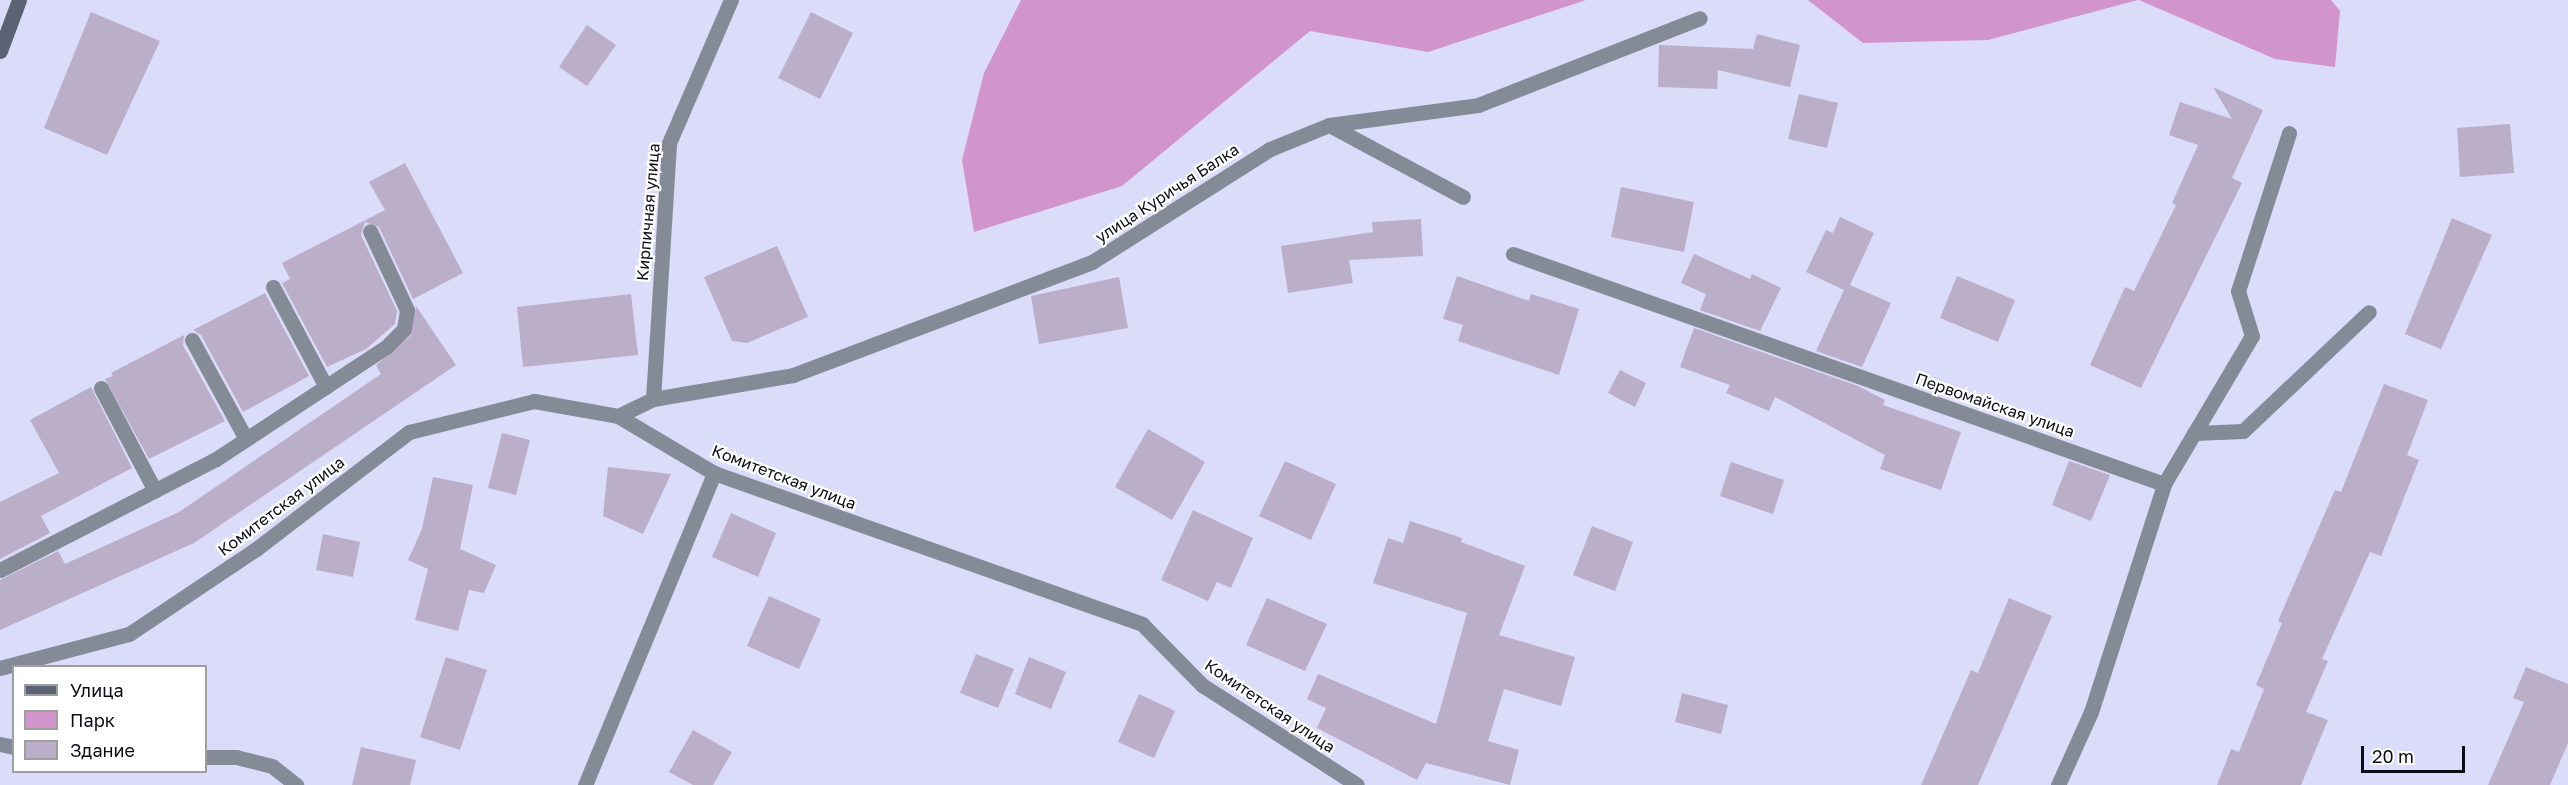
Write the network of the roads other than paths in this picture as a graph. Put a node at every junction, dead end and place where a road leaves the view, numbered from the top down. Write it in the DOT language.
graph roads {
  1 [pos="19,0"];
  2 [pos="730,0"];
  3 [pos="1700,18"];
  4 [pos="0,51"];
  5 [pos="1329,125"];
  6 [pos="2289,133"];
  7 [pos="1464,197"];
  8 [pos="370,231"];
  9 [pos="1513,254"];
  10 [pos="273,287"];
  11 [pos="2369,312"];
  12 [pos="192,340"];
  13 [pos="326,387"];
  14 [pos="101,388"];
  15 [pos="653,399"];
  16 [pos="618,416"];
  17 [pos="2194,433"];
  18 [pos="246,439"];
  19 [pos="714,473"];
  20 [pos="2164,484"];
  21 [pos="156,491"];
  22 [pos="0,570"];
  23 [pos="0,668"];
  24 [pos="207,758"];
  25 [pos="296,785"];
  26 [pos="585,785"];
  27 [pos="1357,785"];
  28 [pos="2058,785"];
  1 -- 4 [label="main road"];
  2 -- 15 [label="street, Кирпичная улица"];
  3 -- 5 [label="street, улица Куричья Балка"];
  5 -- 7 [label="street"];
  5 -- 15 [label="street, улица Куричья Балка"];
  6 -- 17 [label="street"];
  8 -- 13 [label="street"];
  9 -- 20 [label="street, Первомайская улица"];
  10 -- 13 [label="street"];
  11 -- 17 [label="street"];
  12 -- 18 [label="street"];
  13 -- 18 [label="street"];
  14 -- 21 [label="street"];
  15 -- 16 [label="street"];
  16 -- 19 [label="street, Комитетская улица"];
  16 -- 23 [label="street, Комитетская улица"];
  17 -- 20 [label="street"];
  18 -- 21 [label="street"];
  19 -- 26 [label="street"];
  19 -- 27 [label="street, Комитетская улица"];
  20 -- 28 [label="street"];
  21 -- 22 [label="street"];
  24 -- 25 [label="street"];
}
